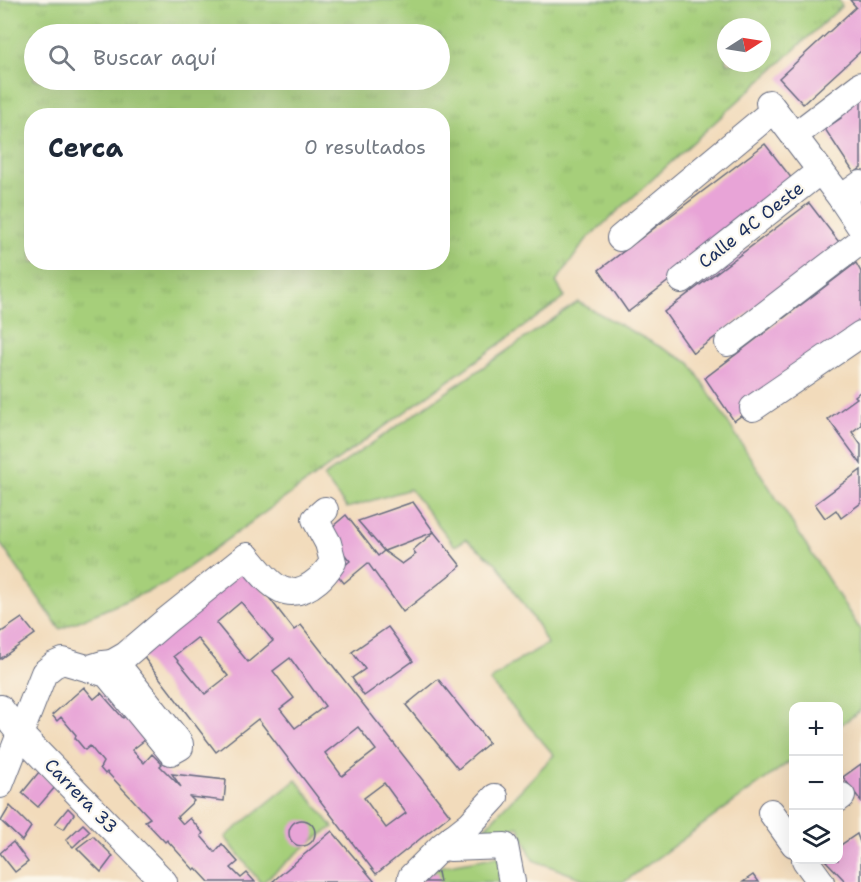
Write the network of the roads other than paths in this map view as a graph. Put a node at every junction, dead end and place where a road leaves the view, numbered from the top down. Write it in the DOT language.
graph roads {
  1 [pos="861,85"];
  2 [pos="794,136"];
  3 [pos="820,171"];
  4 [pos="851,191"];
  5 [pos="861,228"];
  6 [pos="620,238"];
  7 [pos="861,241"];
  8 [pos="682,280"];
  9 [pos="861,334"];
  10 [pos="728,343"];
  11 [pos="753,408"];
  12 [pos="325,510"];
  13 [pos="0,708"];
  14 [pos="20,734"];
  15 [pos="0,785"];
  16 [pos="495,797"];
  17 [pos="771,812"];
  18 [pos="789,835"];
  19 [pos="453,837"];
  20 [pos="808,864"];
  21 [pos="164,882"];
  22 [pos="410,882"];
  23 [pos="512,882"];
  24 [pos="821,882"];
  1 -- 2 [label="street"];
  2 -- 3 [label="street"];
  2 -- 6 [label="street"];
  3 -- 4 [label="street"];
  3 -- 8 [label="street, Calle 4C Oeste"];
  4 -- 5 [label="street"];
  7 -- 10 [label="street"];
  9 -- 11 [label="street"];
  12 -- 14 [label="street"];
  13 -- 14 [label="street, Carrera 33"];
  14 -- 15 [label="street"];
  14 -- 21 [label="street, Carrera 33"];
  16 -- 19 [label="street"];
  17 -- 18 [label="street"];
  19 -- 22 [label="street"];
  19 -- 23 [label="street"];
  20 -- 24 [label="street"];
}
